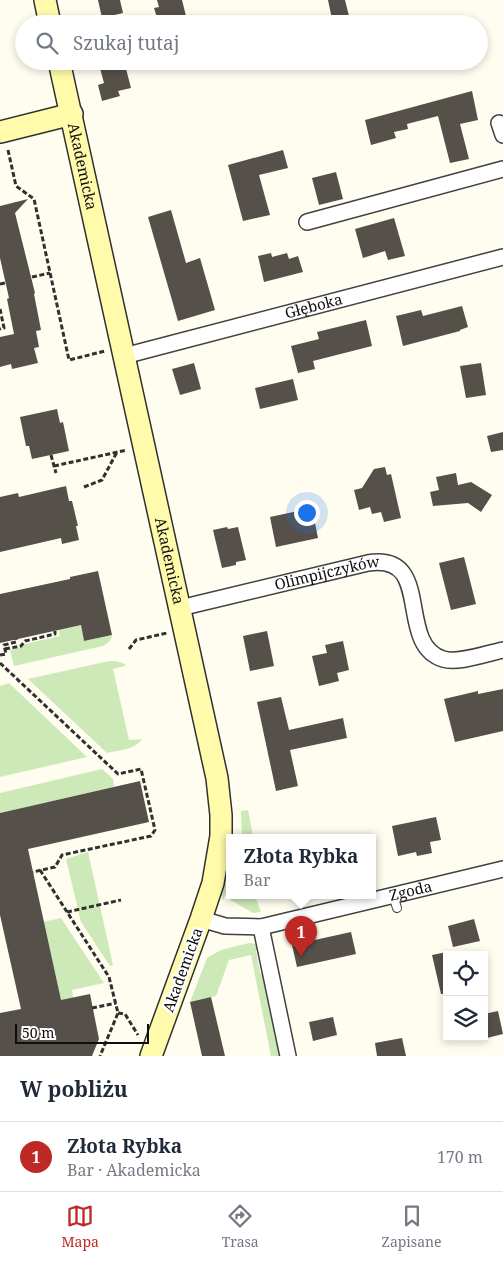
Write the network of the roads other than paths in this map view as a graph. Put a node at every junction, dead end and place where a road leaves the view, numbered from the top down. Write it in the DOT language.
graph roads {
  1 [pos="45,0"];
  2 [pos="48,15"];
  3 [pos="61,70"];
  4 [pos="72,114"];
  5 [pos="4,140"];
  6 [pos="503,169"];
  7 [pos="307,222"];
  8 [pos="503,257"];
  9 [pos="115,354"];
  10 [pos="180,608"];
  11 [pos="503,650"];
  12 [pos="503,869"];
  13 [pos="202,920"];
  14 [pos="261,927"];
  15 [pos="151,1056"];
  16 [pos="288,1056"];
  1 -- 2 [label="street"];
  3 -- 4 [label="street, Akademicka"];
  4 -- 5 [label="street"];
  4 -- 9 [label="street, Akademicka"];
  6 -- 7 [label="street"];
  8 -- 9 [label="street, Głęboka"];
  9 -- 10 [label="street, Akademicka"];
  10 -- 11 [label="street, Olimpijczyków"];
  10 -- 13 [label="street, Akademicka"];
  12 -- 14 [label="street, Zgoda"];
  13 -- 14 [label="street, Zgoda"];
  13 -- 15 [label="street, Akademicka"];
  14 -- 16 [label="street"];
}
